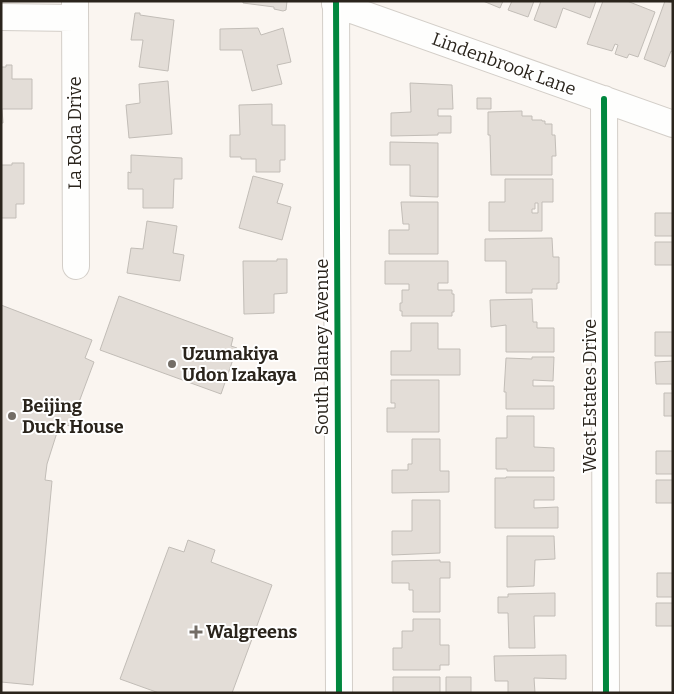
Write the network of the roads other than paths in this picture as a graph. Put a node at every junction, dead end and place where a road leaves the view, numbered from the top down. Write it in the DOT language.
graph roads {
  1 [pos="336,3"];
  2 [pos="74,9"];
  3 [pos="1,17"];
  4 [pos="604,99"];
  5 [pos="673,124"];
  6 [pos="76,266"];
  7 [pos="339,693"];
  8 [pos="606,693"];
  1 -- 4 [label="street, Lindenbrook Lane"];
  1 -- 7 [label="street, South Blaney Avenue"];
  2 -- 3 [label="street"];
  2 -- 6 [label="street, La Roda Drive"];
  4 -- 5 [label="street, Lindenbrook Lane"];
  4 -- 8 [label="street, West Estates Drive"];
}
